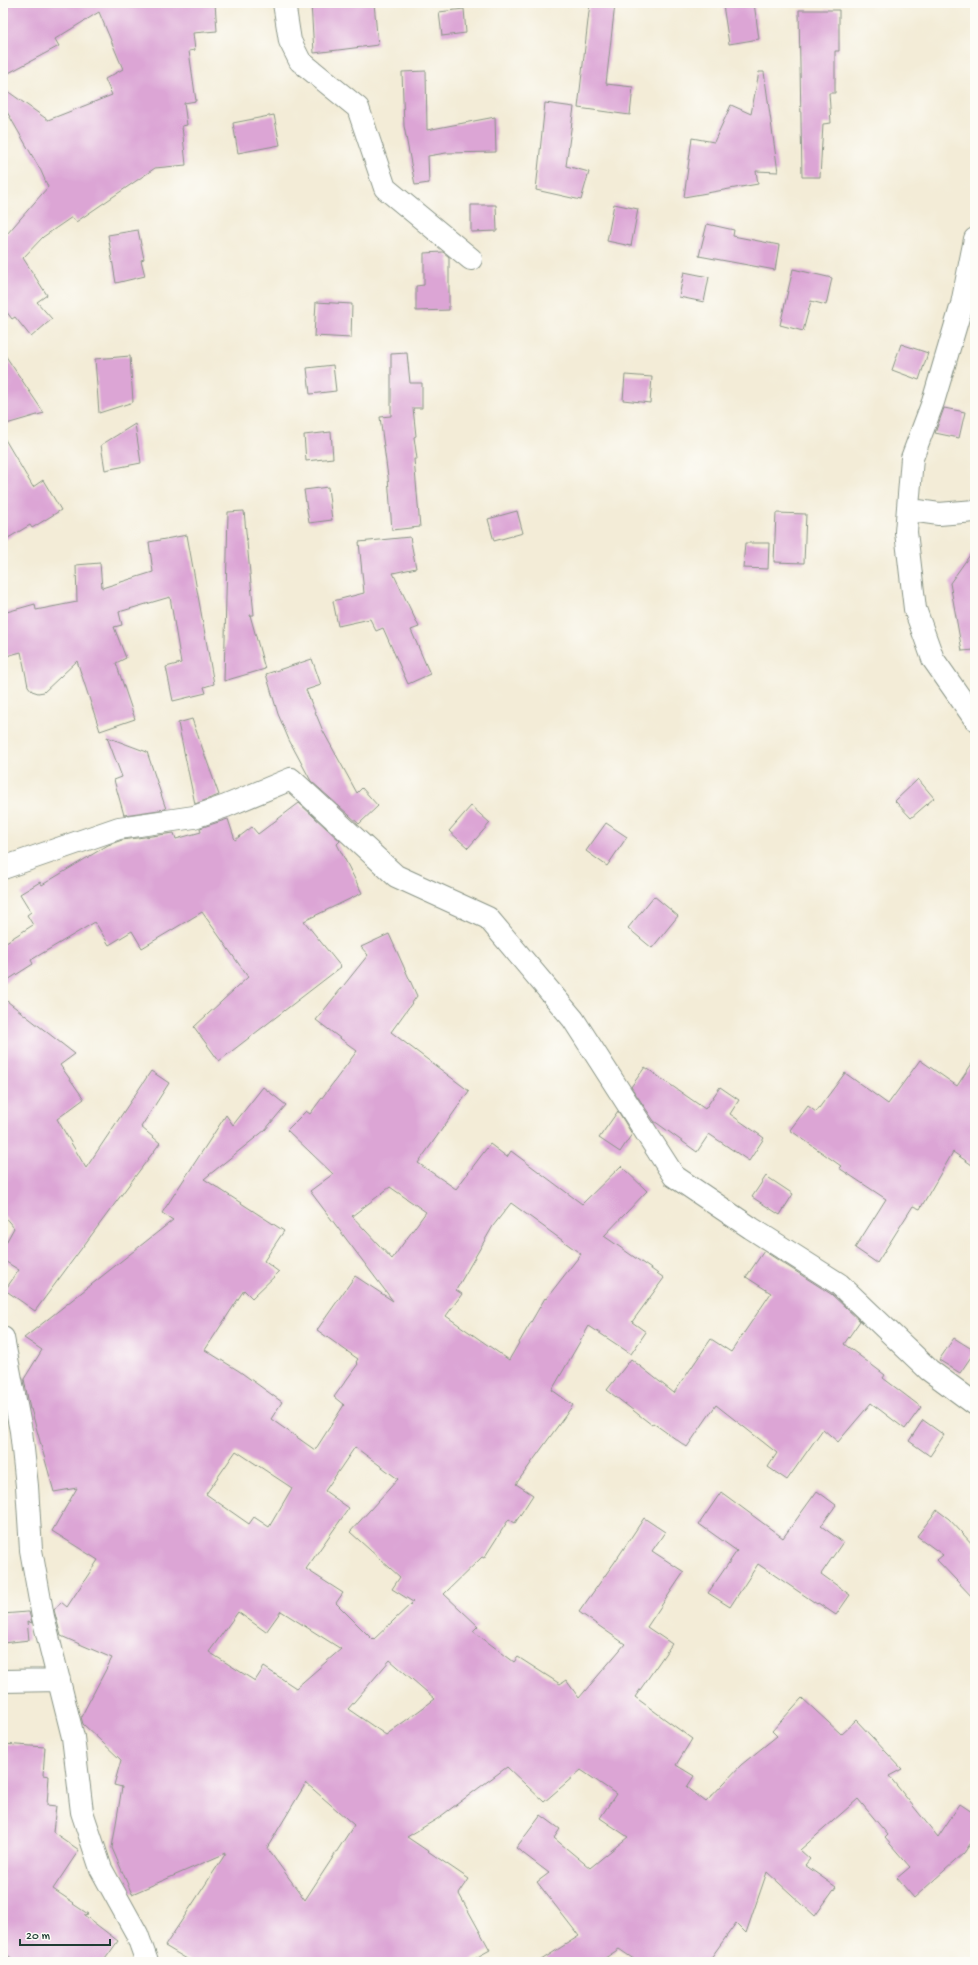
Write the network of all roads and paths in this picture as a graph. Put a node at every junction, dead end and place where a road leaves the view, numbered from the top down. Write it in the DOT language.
graph roads {
  1 [pos="284,3"];
  2 [pos="974,248"];
  3 [pos="471,259"];
  4 [pos="908,512"];
  5 [pos="975,512"];
  6 [pos="975,719"];
  7 [pos="3,868"];
  8 [pos="3,1338"];
  9 [pos="975,1404"];
  10 [pos="59,1680"];
  11 [pos="3,1681"];
  12 [pos="146,1962"];
  1 -- 3 [label="street"];
  2 -- 4 [label="street"];
  4 -- 5 [label="street"];
  4 -- 6 [label="street"];
  7 -- 9 [label="street"];
  8 -- 10 [label="street"];
  10 -- 11 [label="street"];
  10 -- 12 [label="street"];
}
